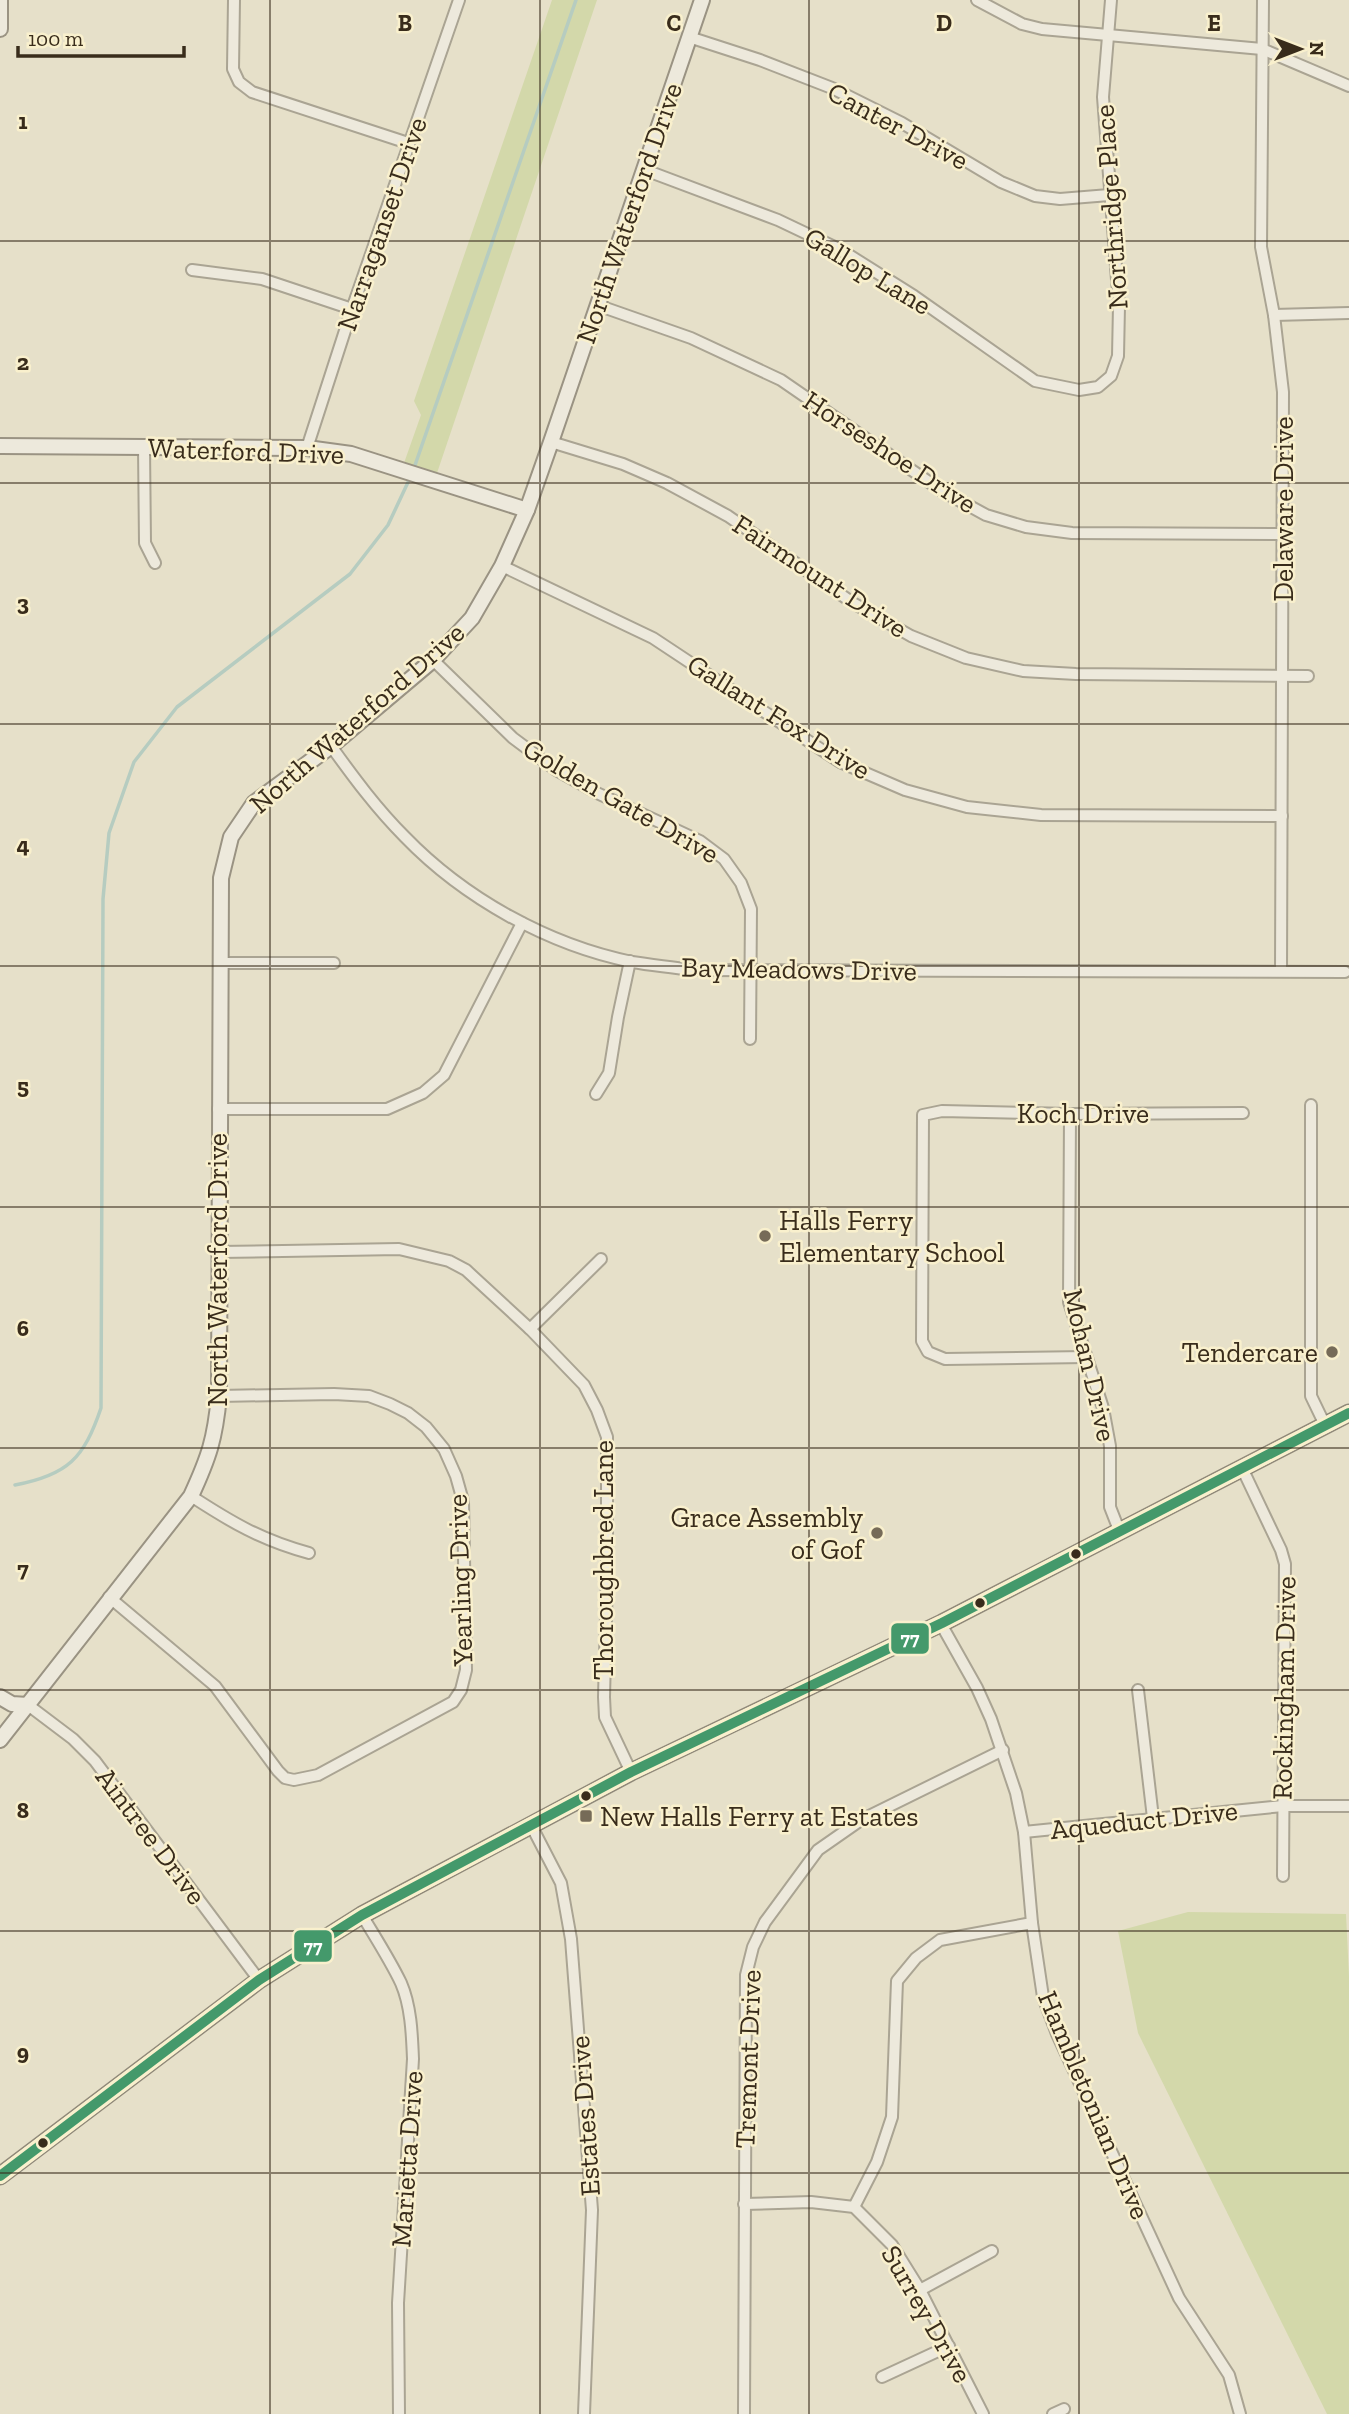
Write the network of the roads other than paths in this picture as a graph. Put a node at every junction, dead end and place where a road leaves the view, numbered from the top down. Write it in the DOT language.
graph roads {
  1 [pos="0,0"];
  2 [pos="234,0"];
  3 [pos="459,0"];
  4 [pos="702,0"];
  5 [pos="977,0"];
  6 [pos="1111,0"];
  7 [pos="1263,0"];
  8 [pos="0,29"];
  9 [pos="1109,35"];
  10 [pos="689,37"];
  11 [pos="1262,49"];
  12 [pos="1349,86"];
  13 [pos="408,143"];
  14 [pos="645,170"];
  15 [pos="1109,195"];
  16 [pos="192,270"];
  17 [pos="597,305"];
  18 [pos="352,309"];
  19 [pos="1349,313"];
  20 [pos="1274,315"];
  21 [pos="1079,390"];
  22 [pos="551,442"];
  23 [pos="0,446"];
  24 [pos="144,447"];
  25 [pos="307,448"];
  26 [pos="527,510"];
  27 [pos="1283,534"];
  28 [pos="155,563"];
  29 [pos="502,566"];
  30 [pos="433,660"];
  31 [pos="1282,675"];
  32 [pos="1308,676"];
  33 [pos="331,746"];
  34 [pos="1282,816"];
  35 [pos="522,923"];
  36 [pos="630,961"];
  37 [pos="220,963"];
  38 [pos="334,963"];
  39 [pos="1281,970"];
  40 [pos="750,971"];
  41 [pos="1345,972"];
  42 [pos="750,1039"];
  43 [pos="596,1094"];
  44 [pos="1311,1105"];
  45 [pos="218,1109"];
  46 [pos="1243,1113"];
  47 [pos="1070,1114"];
  48 [pos="219,1252"];
  49 [pos="601,1259"];
  50 [pos="530,1329"];
  51 [pos="1086,1357"];
  52 [pos="219,1396"];
  53 [pos="1349,1413"];
  54 [pos="1325,1425"];
  55 [pos="1241,1468"];
  56 [pos="191,1496"];
  57 [pos="1119,1530"];
  58 [pos="309,1553"];
  59 [pos="109,1597"];
  60 [pos="941,1624"];
  61 [pos="1138,1690"];
  62 [pos="0,1697"];
  63 [pos="29,1705"];
  64 [pos="0,1740"];
  65 [pos="1003,1750"];
  66 [pos="631,1772"];
  67 [pos="1283,1806"];
  68 [pos="1349,1806"];
  69 [pos="1153,1818"];
  70 [pos="531,1825"];
  71 [pos="1024,1832"];
  72 [pos="1283,1876"];
  73 [pos="362,1915"];
  74 [pos="1032,1923"];
  75 [pos="259,1980"];
  76 [pos="0,2176"];
  77 [pos="744,2204"];
  78 [pos="854,2207"];
  79 [pos="992,2251"];
  80 [pos="920,2290"];
  81 [pos="949,2346"];
  82 [pos="882,2377"];
  83 [pos="398,2414"];
  84 [pos="584,2414"];
  85 [pos="744,2414"];
  86 [pos="983,2414"];
  87 [pos="1240,2414"];
  1 -- 8 [label="street"];
  2 -- 13 [label="street"];
  3 -- 13 [label="street, Narraganset Drive"];
  4 -- 10 [label="street, North Waterford Drive"];
  5 -- 9 [label="street"];
  6 -- 9 [label="street, Northridge Place"];
  7 -- 11 [label="street, Delaware Drive"];
  9 -- 11 [label="street"];
  9 -- 15 [label="street, Northridge Place"];
  10 -- 14 [label="street, North Waterford Drive"];
  10 -- 15 [label="street, Canter Drive"];
  11 -- 12 [label="street"];
  11 -- 20 [label="street, Delaware Drive"];
  13 -- 18 [label="street, Narraganset Drive"];
  14 -- 17 [label="street, North Waterford Drive"];
  14 -- 21 [label="street, Gallop Lane"];
  15 -- 21 [label="street, Northridge Place"];
  16 -- 18 [label="street"];
  17 -- 22 [label="street, North Waterford Drive"];
  17 -- 27 [label="street, Horseshoe Drive"];
  18 -- 25 [label="street, Narraganset Drive"];
  19 -- 20 [label="street"];
  20 -- 27 [label="street, Delaware Drive"];
  22 -- 26 [label="street, North Waterford Drive"];
  22 -- 31 [label="street, Fairmount Drive"];
  23 -- 24 [label="street, Waterford Drive"];
  24 -- 25 [label="street, Waterford Drive"];
  24 -- 28 [label="street"];
  25 -- 26 [label="street, Waterford Drive"];
  26 -- 29 [label="street, North Waterford Drive"];
  27 -- 31 [label="street, Delaware Drive"];
  29 -- 30 [label="street, North Waterford Drive"];
  29 -- 34 [label="street, Gallant Fox Drive"];
  30 -- 33 [label="street, North Waterford Drive"];
  30 -- 40 [label="street, Golden Gate Drive"];
  31 -- 32 [label="street, Fairmount Drive"];
  31 -- 34 [label="street, Delaware Drive"];
  33 -- 35 [label="street, Bay Meadows Drive"];
  33 -- 37 [label="street, North Waterford Drive"];
  34 -- 39 [label="street, Delaware Drive"];
  35 -- 36 [label="street, Bay Meadows Drive"];
  35 -- 45 [label="street"];
  36 -- 40 [label="street, Bay Meadows Drive"];
  36 -- 43 [label="street"];
  37 -- 38 [label="street"];
  37 -- 45 [label="street, North Waterford Drive"];
  39 -- 40 [label="street, Bay Meadows Drive"];
  39 -- 41 [label="street, Bay Meadows Drive"];
  40 -- 42 [label="street, Golden Gate Drive"];
  44 -- 54 [label="street"];
  45 -- 48 [label="street, North Waterford Drive"];
  46 -- 47 [label="street, Koch Drive"];
  47 -- 51 [label="street, Mohan Drive"];
  47 -- 51 [label="street, Koch Drive"];
  48 -- 50 [label="street, Thoroughbred Lane"];
  48 -- 52 [label="street, North Waterford Drive"];
  49 -- 50 [label="street"];
  50 -- 66 [label="street, Thoroughbred Lane"];
  51 -- 57 [label="street, Mohan Drive"];
  52 -- 56 [label="street, North Waterford Drive"];
  52 -- 59 [label="street, Yearling Drive"];
  53 -- 54 [label="main road"];
  54 -- 55 [label="main road"];
  55 -- 57 [label="main road"];
  55 -- 67 [label="street, Rockingham Drive"];
  56 -- 58 [label="street"];
  56 -- 59 [label="street, North Waterford Drive"];
  57 -- 60 [label="main road"];
  59 -- 63 [label="street, North Waterford Drive"];
  60 -- 65 [label="street, Hambletonian Drive"];
  60 -- 66 [label="main road"];
  61 -- 69 [label="street"];
  62 -- 63 [label="street"];
  63 -- 64 [label="street, North Waterford Drive"];
  63 -- 75 [label="street, Aintree Drive"];
  65 -- 71 [label="street, Hambletonian Drive"];
  65 -- 77 [label="street, Tremont Drive"];
  66 -- 70 [label="main road"];
  67 -- 68 [label="street, Aqueduct Drive"];
  67 -- 69 [label="street, Aqueduct Drive"];
  67 -- 72 [label="street, Rockingham Drive"];
  69 -- 71 [label="street, Aqueduct Drive"];
  70 -- 73 [label="main road"];
  70 -- 84 [label="street, Estates Drive"];
  71 -- 74 [label="street, Hambletonian Drive"];
  73 -- 75 [label="main road"];
  73 -- 83 [label="street, Marietta Drive"];
  74 -- 78 [label="street"];
  74 -- 87 [label="street, Hambletonian Drive"];
  75 -- 76 [label="main road"];
  77 -- 78 [label="street"];
  77 -- 85 [label="street, Tremont Drive"];
  78 -- 80 [label="street, Surrey Drive"];
  79 -- 80 [label="street"];
  80 -- 81 [label="street, Surrey Drive"];
  81 -- 82 [label="street"];
  81 -- 86 [label="street, Surrey Drive"];
}
